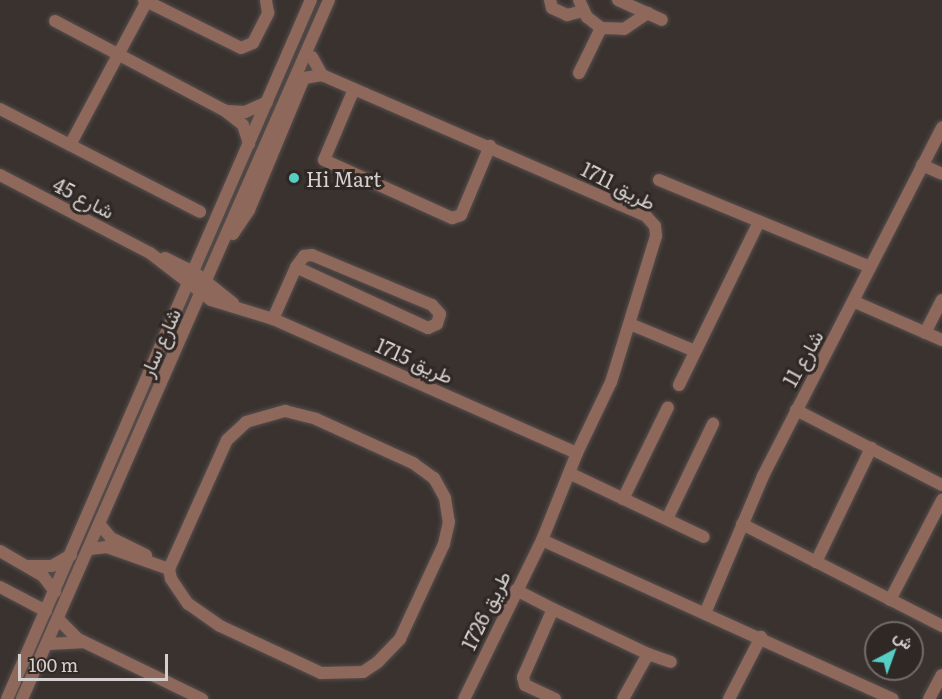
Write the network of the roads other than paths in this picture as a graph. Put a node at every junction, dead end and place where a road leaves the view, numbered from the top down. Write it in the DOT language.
graph roads {
  1 [pos="266,0"];
  2 [pos="312,0"];
  3 [pos="329,0"];
  4 [pos="550,0"];
  5 [pos="618,0"];
  6 [pos="146,1"];
  7 [pos="581,6"];
  8 [pos="648,13"];
  9 [pos="322,16"];
  10 [pos="662,20"];
  11 [pos="55,21"];
  12 [pos="601,28"];
  13 [pos="118,54"];
  14 [pos="312,57"];
  15 [pos="579,74"];
  16 [pos="322,75"];
  17 [pos="304,78"];
  18 [pos="354,89"];
  19 [pos="267,102"];
  20 [pos="0,110"];
  21 [pos="225,111"];
  22 [pos="942,127"];
  23 [pos="249,144"];
  24 [pos="70,145"];
  25 [pos="490,146"];
  26 [pos="922,165"];
  27 [pos="942,174"];
  28 [pos="0,175"];
  29 [pos="659,180"];
  30 [pos="200,213"];
  31 [pos="759,222"];
  32 [pos="221,249"];
  33 [pos="296,267"];
  34 [pos="870,267"];
  35 [pos="191,277"];
  36 [pos="205,287"];
  37 [pos="942,300"];
  38 [pos="855,302"];
  39 [pos="273,319"];
  40 [pos="630,324"];
  41 [pos="925,333"];
  42 [pos="942,340"];
  43 [pos="695,351"];
  44 [pos="679,385"];
  45 [pos="668,407"];
  46 [pos="796,410"];
  47 [pos="713,424"];
  48 [pos="871,448"];
  49 [pos="577,453"];
  50 [pos="569,472"];
  51 [pos="942,485"];
  52 [pos="623,499"];
  53 [pos="942,500"];
  54 [pos="667,519"];
  55 [pos="742,524"];
  56 [pos="101,526"];
  57 [pos="704,537"];
  58 [pos="543,540"];
  59 [pos="90,549"];
  60 [pos="0,551"];
  61 [pos="71,555"];
  62 [pos="153,562"];
  63 [pos="816,562"];
  64 [pos="28,566"];
  65 [pos="169,568"];
  66 [pos="0,587"];
  67 [pos="516,590"];
  68 [pos="55,592"];
  69 [pos="890,600"];
  70 [pos="553,609"];
  71 [pos="46,610"];
  72 [pos="706,611"];
  73 [pos="60,621"];
  74 [pos="942,626"];
  75 [pos="761,637"];
  76 [pos="86,643"];
  77 [pos="48,644"];
  78 [pos="648,654"];
  79 [pos="670,662"];
  80 [pos="942,675"];
  81 [pos="942,697"];
  82 [pos="7,699"];
  83 [pos="22,699"];
  84 [pos="202,699"];
  85 [pos="464,699"];
  86 [pos="555,699"];
  87 [pos="623,699"];
  88 [pos="729,699"];
  89 [pos="893,699"];
  90 [pos="929,699"];
  91 [pos="934,699"];
  1 -- 6 [label="street"];
  2 -- 19 [label="street, شارع سار"];
  3 -- 9 [label="street, شارع سار"];
  4 -- 7 [label="street"];
  5 -- 8 [label="street"];
  6 -- 13 [label="street"];
  7 -- 12 [label="street"];
  8 -- 10 [label="street"];
  8 -- 12 [label="street"];
  9 -- 14 [label="street"];
  9 -- 32 [label="street, شارع سار"];
  11 -- 13 [label="street"];
  12 -- 15 [label="street"];
  13 -- 21 [label="street"];
  13 -- 24 [label="street"];
  14 -- 16 [label="street"];
  14 -- 17 [label="street"];
  16 -- 17 [label="street"];
  16 -- 18 [label="street, طريق 1711"];
  17 -- 32 [label="street"];
  18 -- 25 [label="street, طريق 1711"];
  18 -- 25 [label="street"];
  19 -- 21 [label="street"];
  19 -- 23 [label="street, شارع سار"];
  20 -- 24 [label="street"];
  21 -- 23 [label="street"];
  22 -- 26 [label="street, شارع 11"];
  23 -- 35 [label="street, شارع سار"];
  24 -- 30 [label="street"];
  25 -- 40 [label="street, طريق 1711"];
  26 -- 27 [label="street"];
  26 -- 34 [label="street, شارع 11"];
  28 -- 35 [label="street, شارع 45"];
  29 -- 31 [label="street"];
  31 -- 34 [label="street"];
  31 -- 43 [label="street"];
  32 -- 36 [label="street, شارع سار"];
  33 -- 33 [label="street"];
  33 -- 39 [label="street"];
  34 -- 38 [label="street, شارع 11"];
  35 -- 36 [label="street, شارع 45"];
  35 -- 61 [label="street, شارع سار"];
  36 -- 39 [label="street, طريق 1715"];
  36 -- 56 [label="street, شارع سار"];
  37 -- 41 [label="street"];
  38 -- 41 [label="street"];
  38 -- 46 [label="street, شارع 11"];
  39 -- 49 [label="street, طريق 1715"];
  40 -- 43 [label="street"];
  40 -- 49 [label="street, طريق 1711"];
  41 -- 42 [label="street"];
  43 -- 44 [label="street"];
  45 -- 52 [label="street"];
  46 -- 48 [label="street"];
  46 -- 55 [label="street, شارع 11"];
  47 -- 54 [label="street"];
  48 -- 51 [label="street"];
  48 -- 63 [label="street"];
  49 -- 50 [label="street, طريق 1711"];
  50 -- 52 [label="street"];
  50 -- 58 [label="street, طريق 1711"];
  52 -- 54 [label="street"];
  53 -- 69 [label="street"];
  54 -- 57 [label="street"];
  55 -- 63 [label="street"];
  55 -- 72 [label="street, شارع 11"];
  56 -- 59 [label="street, شارع سار"];
  56 -- 62 [label="street"];
  58 -- 67 [label="street, طريق 1726"];
  58 -- 72 [label="street"];
  59 -- 62 [label="street"];
  59 -- 73 [label="street, شارع سار"];
  60 -- 64 [label="street"];
  61 -- 64 [label="street"];
  61 -- 68 [label="street, شارع سار"];
  62 -- 65 [label="street"];
  63 -- 69 [label="street"];
  64 -- 68 [label="street"];
  65 -- 65 [label="street"];
  66 -- 71 [label="street"];
  67 -- 70 [label="street"];
  67 -- 85 [label="street, طريق 1726"];
  68 -- 71 [label="street, شارع سار"];
  69 -- 74 [label="street"];
  70 -- 78 [label="street"];
  70 -- 86 [label="street"];
  71 -- 82 [label="street, شارع سار"];
  72 -- 75 [label="street"];
  73 -- 76 [label="street"];
  73 -- 77 [label="street, شارع سار"];
  75 -- 88 [label="street"];
  75 -- 89 [label="street"];
  76 -- 77 [label="street"];
  76 -- 84 [label="street"];
  77 -- 83 [label="street, شارع سار"];
  78 -- 79 [label="street"];
  78 -- 87 [label="street"];
  80 -- 90 [label="street"];
  81 -- 91 [label="street"];
}
